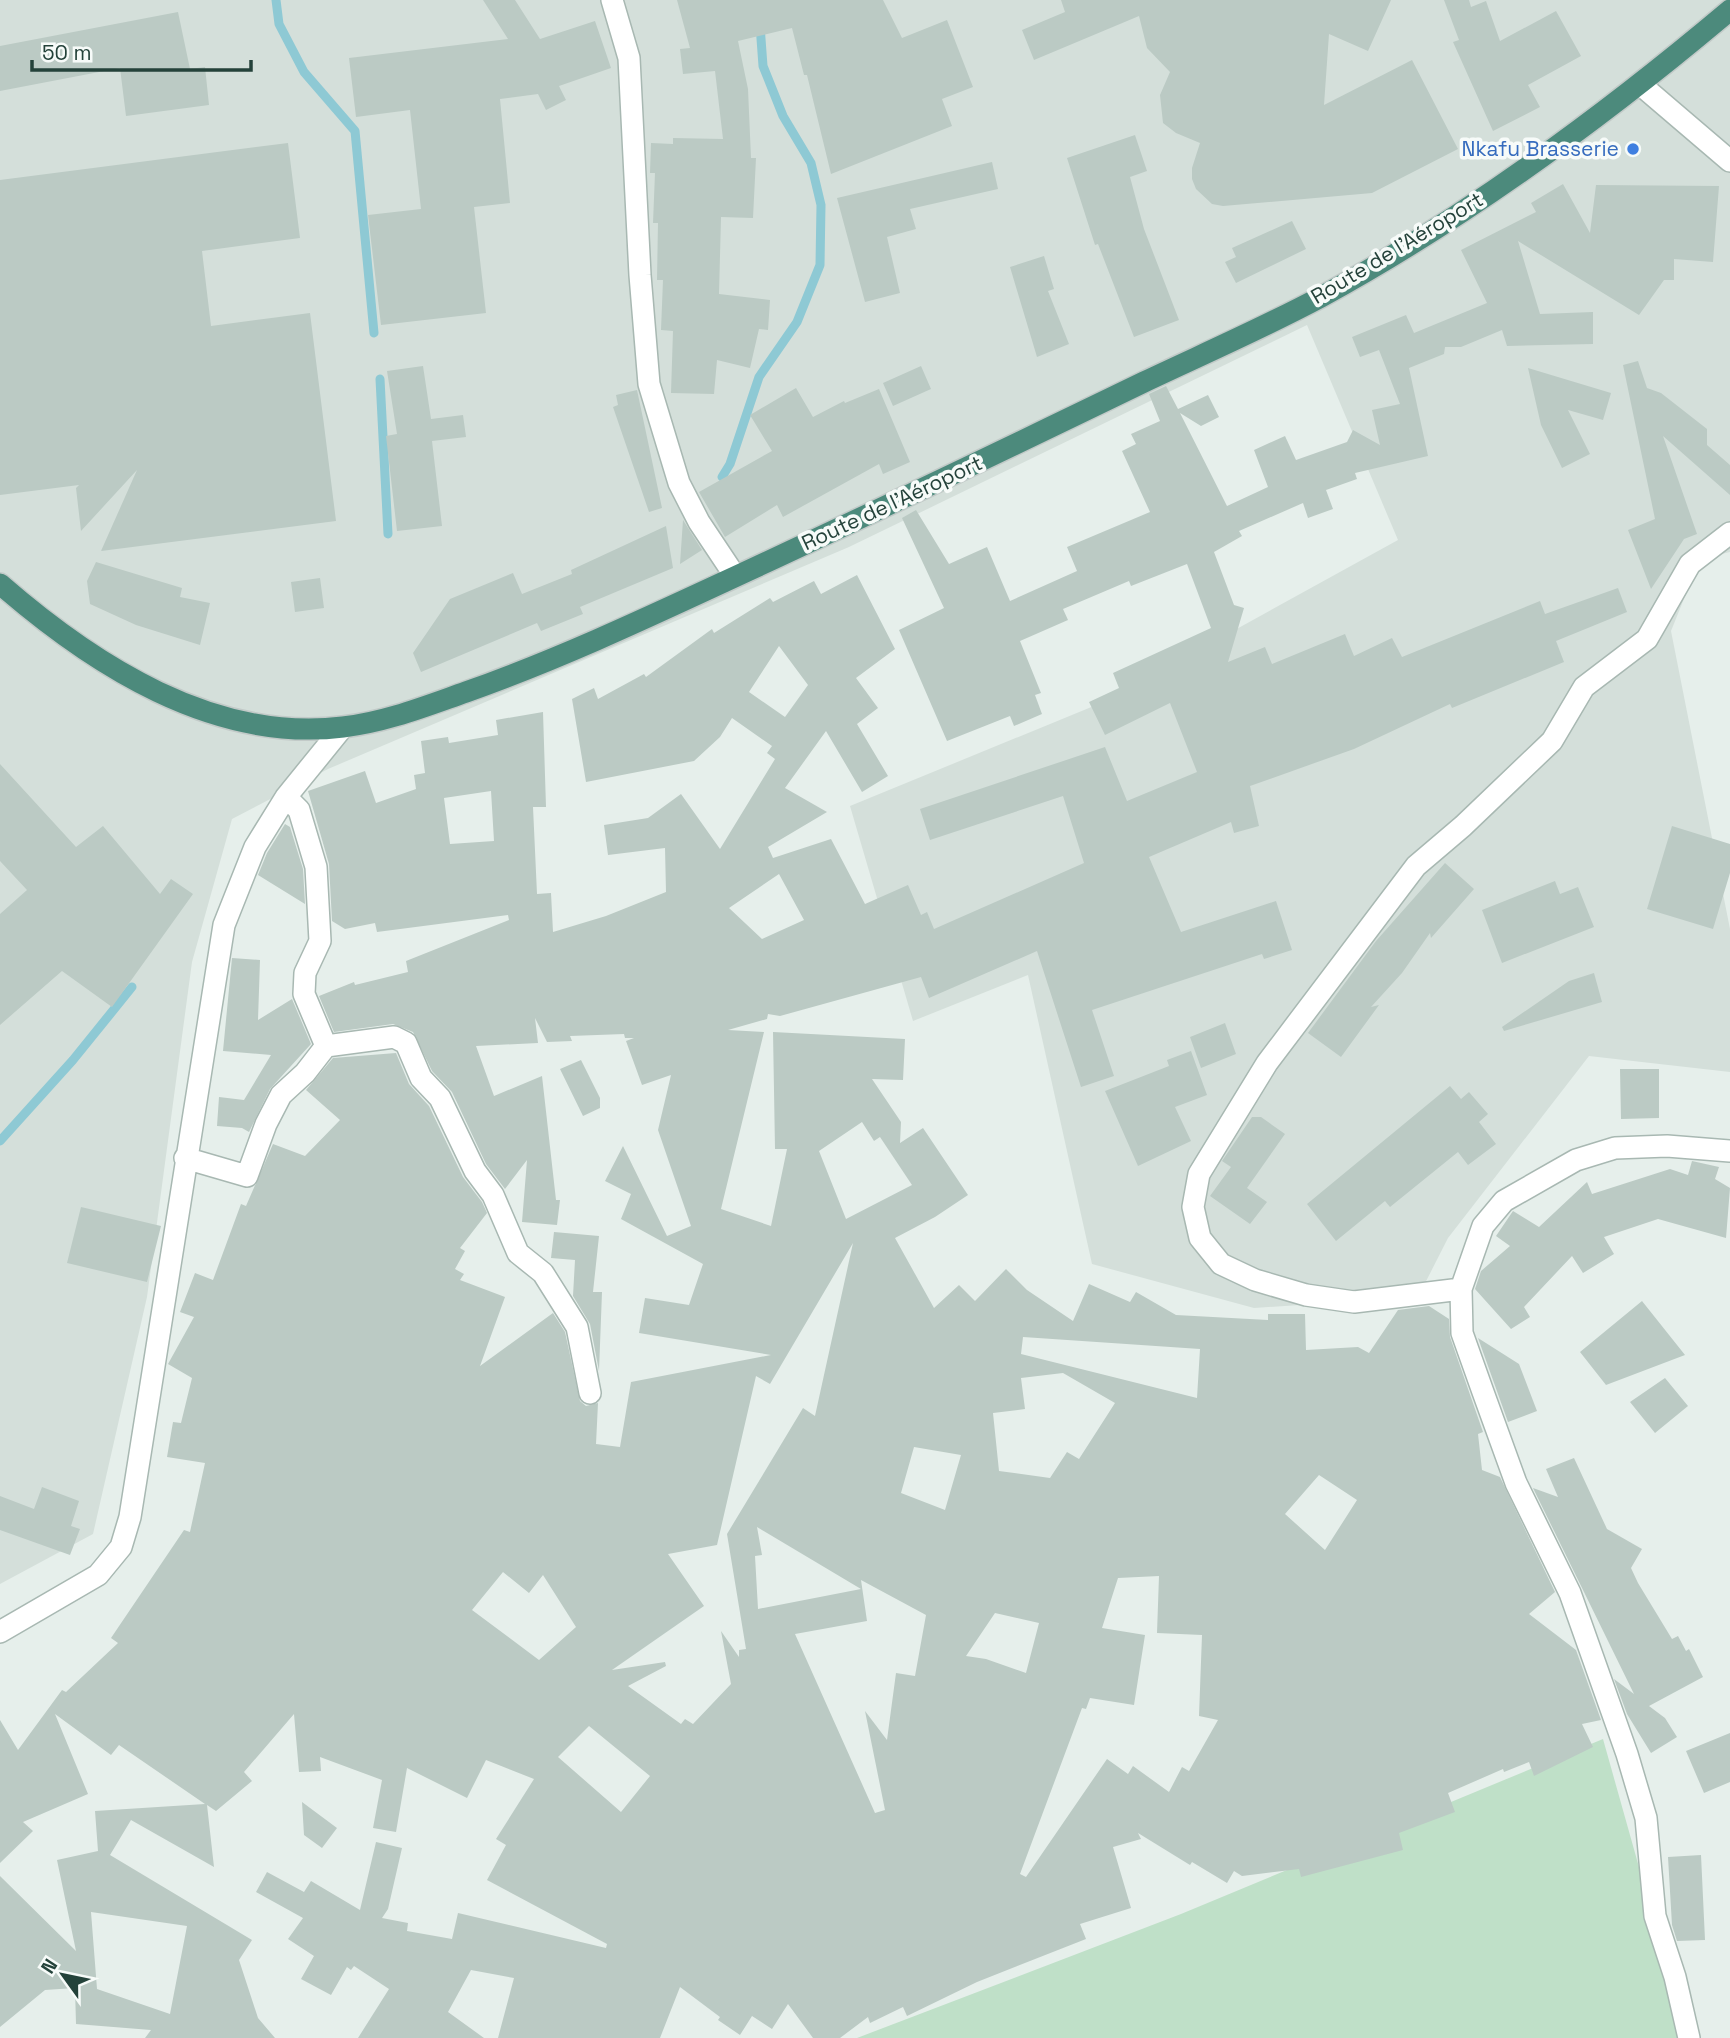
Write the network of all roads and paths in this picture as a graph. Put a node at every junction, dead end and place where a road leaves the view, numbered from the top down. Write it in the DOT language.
graph roads {
  1 [pos="612,0"];
  2 [pos="1730,10"];
  3 [pos="1641,85"];
  4 [pos="1730,161"];
  5 [pos="1730,533"];
  6 [pos="735,576"];
  7 [pos="0,584"];
  8 [pos="342,728"];
  9 [pos="286,797"];
  10 [pos="326,1046"];
  11 [pos="1730,1152"];
  12 [pos="186,1157"];
  13 [pos="1461,1289"];
  14 [pos="590,1393"];
  15 [pos="0,1632"];
  16 [pos="1689,2038"];
  1 -- 6 [label="street"];
  2 -- 3 [label="highway, Route de l'Aéroport"];
  3 -- 4 [label="street"];
  3 -- 6 [label="highway, Route de l'Aéroport"];
  5 -- 13 [label="street"];
  6 -- 8 [label="highway, Route de l'Aéroport"];
  7 -- 8 [label="highway, Route de l'Aéroport"];
  8 -- 9 [label="street"];
  9 -- 10 [label="street"];
  9 -- 12 [label="street"];
  10 -- 12 [label="street"];
  10 -- 14 [label="street"];
  11 -- 13 [label="street"];
  12 -- 15 [label="street"];
  13 -- 16 [label="street"];
}
